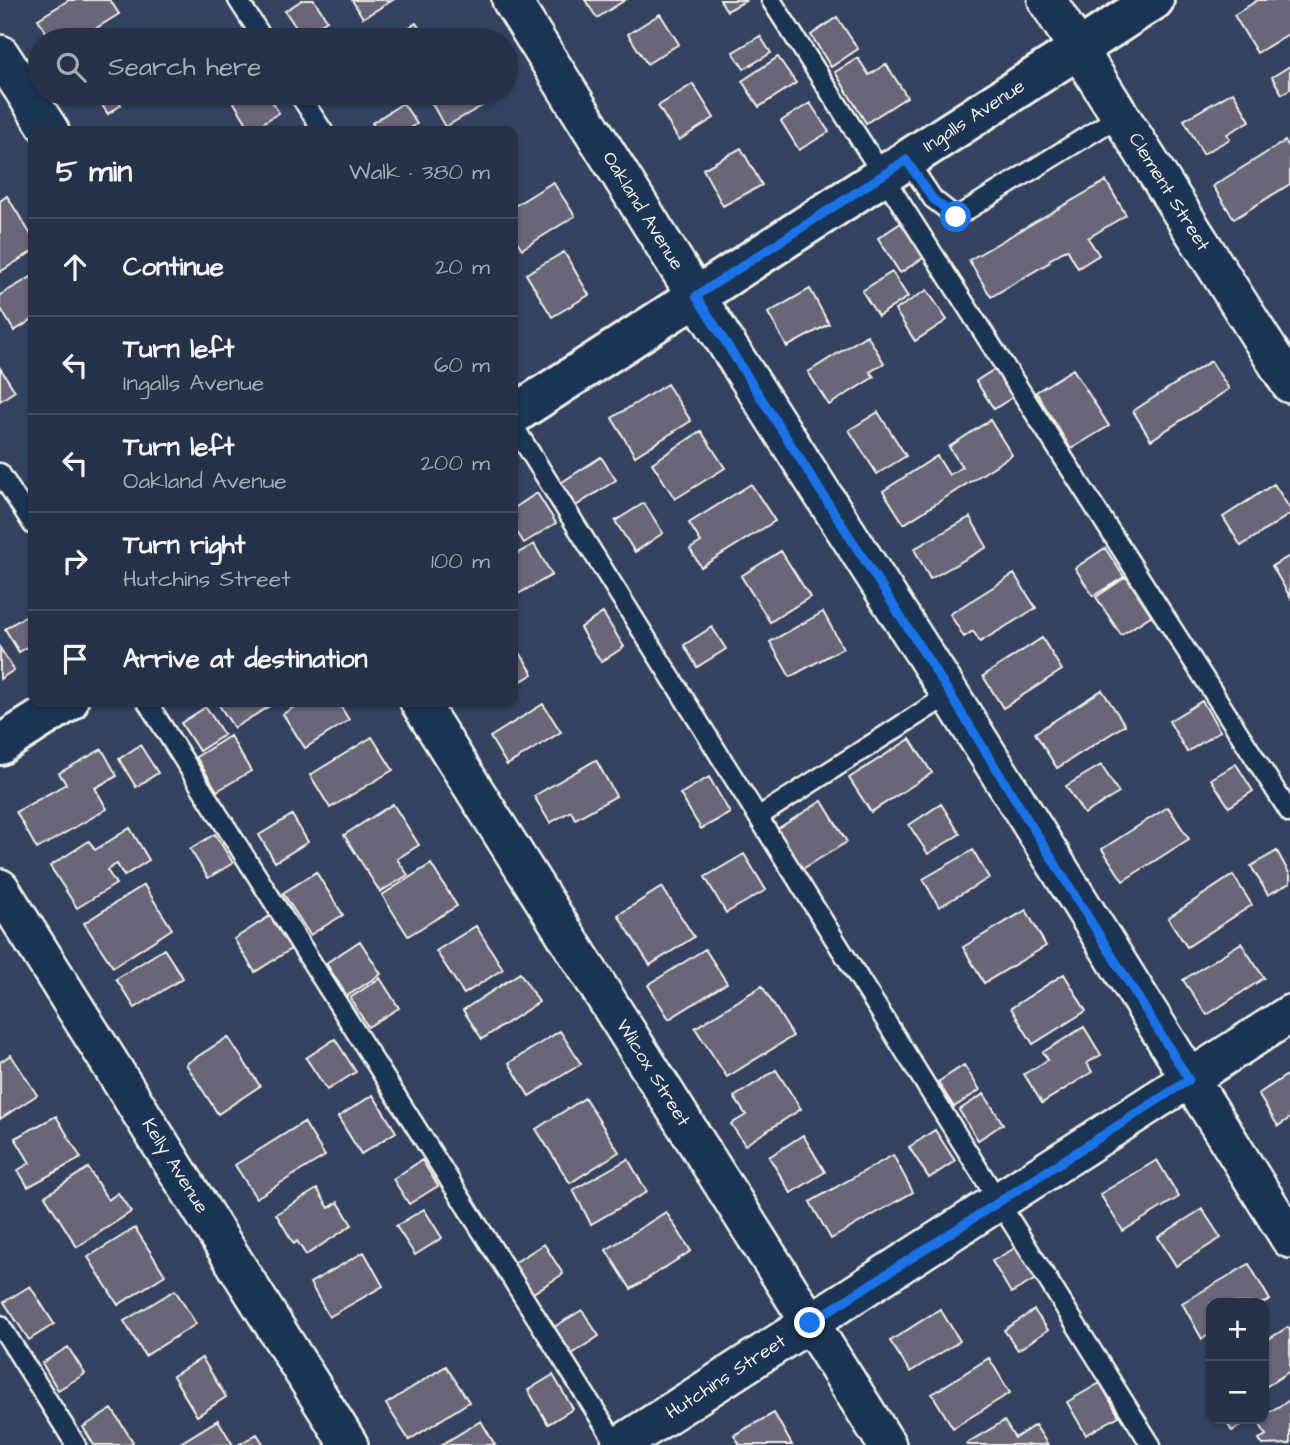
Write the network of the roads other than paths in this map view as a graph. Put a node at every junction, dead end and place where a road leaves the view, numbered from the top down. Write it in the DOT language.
graph roads {
  1 [pos="238,0"];
  2 [pos="511,0"];
  3 [pos="771,0"];
  4 [pos="1047,0"];
  5 [pos="1154,0"];
  6 [pos="256,28"];
  7 [pos="1078,49"];
  8 [pos="0,54"];
  9 [pos="28,97"];
  10 [pos="33,105"];
  11 [pos="306,105"];
  12 [pos="1121,116"];
  13 [pos="47,126"];
  14 [pos="320,126"];
  15 [pos="895,167"];
  16 [pos="696,296"];
  17 [pos="1290,384"];
  18 [pos="518,412"];
  19 [pos="518,433"];
  20 [pos="0,473"];
  21 [pos="28,517"];
  22 [pos="950,694"];
  23 [pos="60,707"];
  24 [pos="149,707"];
  25 [pos="422,707"];
  26 [pos="0,745"];
  27 [pos="1290,813"];
  28 [pos="758,817"];
  29 [pos="0,888"];
  30 [pos="1290,1014"];
  31 [pos="1189,1080"];
  32 [pos="998,1202"];
  33 [pos="1290,1239"];
  34 [pos="810,1323"];
  35 [pos="0,1325"];
  36 [pos="76,1445"];
  37 [pos="349,1445"];
  38 [pos="619,1445"];
  39 [pos="887,1445"];
  40 [pos="1151,1445"];
  1 -- 6 [label="lane"];
  2 -- 16 [label="street, Oakland Avenue"];
  3 -- 15 [label="lane"];
  4 -- 7 [label="street, Clement Street"];
  5 -- 7 [label="street, Ingalls Avenue"];
  7 -- 12 [label="street, Clement Street"];
  7 -- 15 [label="street, Ingalls Avenue"];
  8 -- 9 [label="street"];
  10 -- 13 [label="street"];
  11 -- 14 [label="lane"];
  12 -- 15 [label="lane"];
  12 -- 17 [label="street, Clement Street"];
  15 -- 16 [label="street, Ingalls Avenue"];
  15 -- 27 [label="lane"];
  16 -- 18 [label="street, Ingalls Avenue"];
  16 -- 22 [label="street, Oakland Avenue"];
  19 -- 28 [label="lane"];
  20 -- 21 [label="lane"];
  22 -- 28 [label="lane"];
  22 -- 31 [label="street, Oakland Avenue"];
  23 -- 26 [label="street"];
  24 -- 38 [label="lane"];
  25 -- 34 [label="street, Wilcox Street"];
  28 -- 32 [label="lane"];
  29 -- 37 [label="street, Kelly Avenue"];
  30 -- 31 [label="street, Hutchins Street"];
  31 -- 32 [label="street, Hutchins Street"];
  31 -- 33 [label="street, Oakland Avenue"];
  32 -- 34 [label="street, Hutchins Street"];
  32 -- 40 [label="lane"];
  34 -- 38 [label="street, Hutchins Street"];
  34 -- 39 [label="street, Wilcox Street"];
  35 -- 36 [label="lane"];
}
